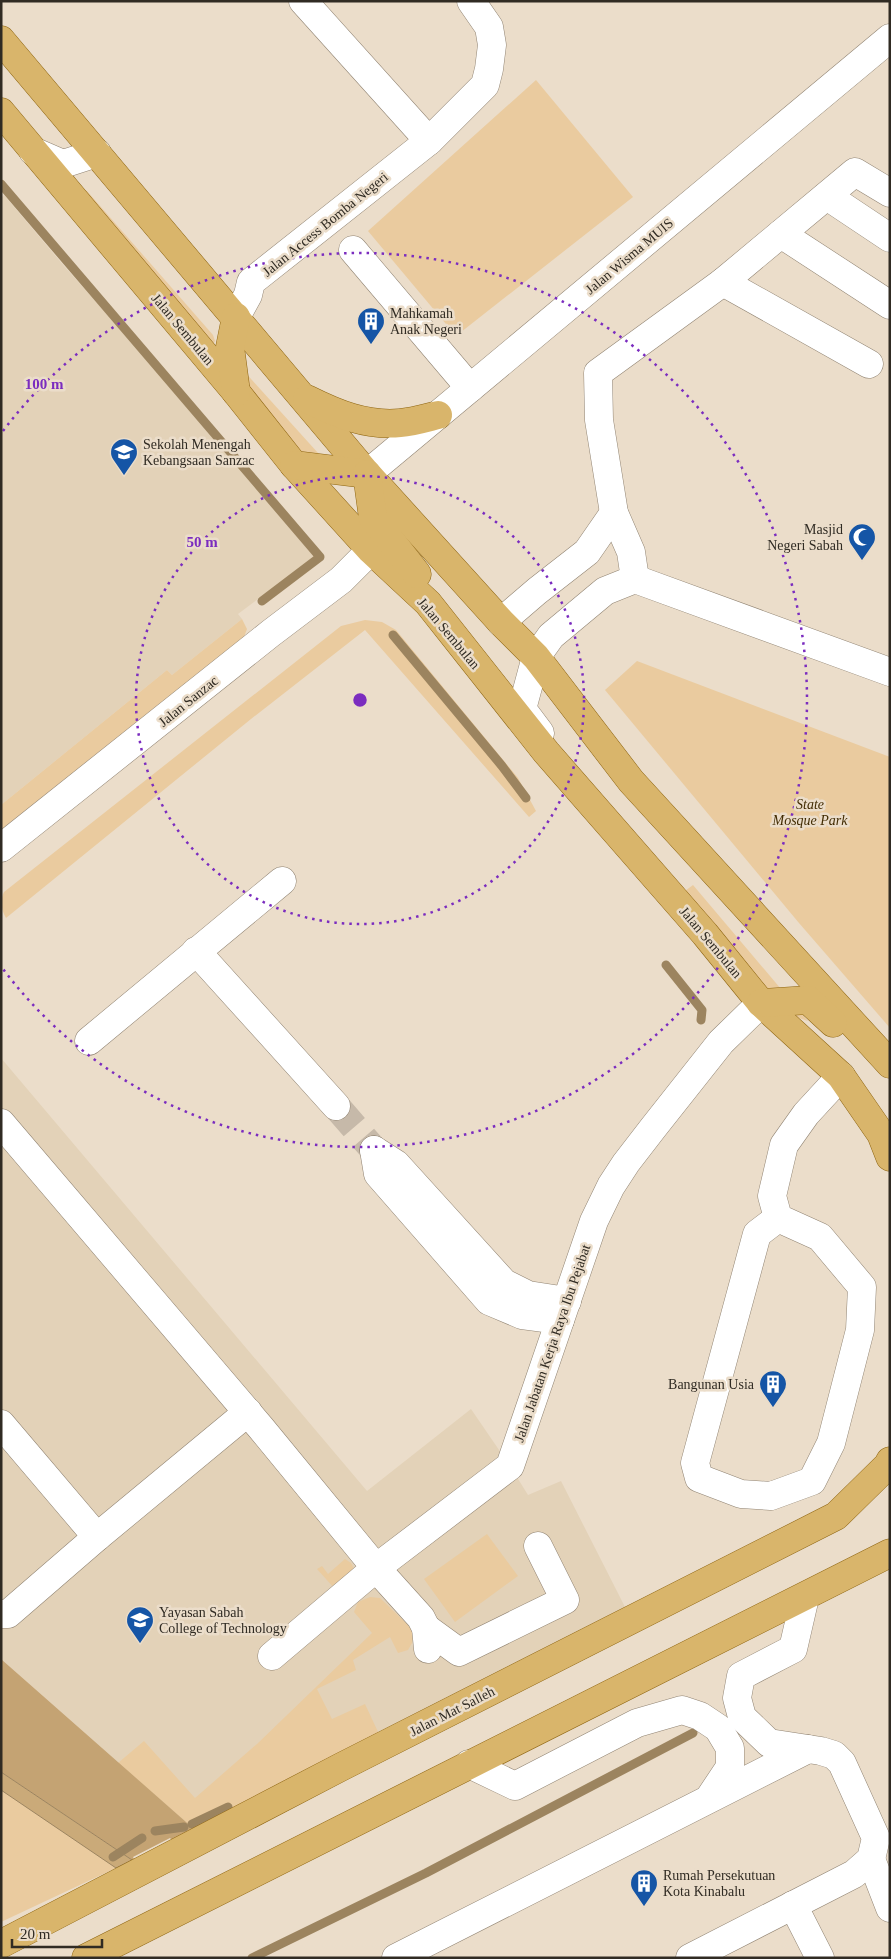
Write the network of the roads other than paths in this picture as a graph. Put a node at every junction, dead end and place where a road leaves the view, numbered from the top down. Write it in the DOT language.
graph roads {
  1 [pos="303,1"];
  2 [pos="470,1"];
  3 [pos="890,38"];
  4 [pos="1,40"];
  5 [pos="1,112"];
  6 [pos="429,141"];
  7 [pos="33,151"];
  8 [pos="97,153"];
  9 [pos="890,193"];
  10 [pos="827,196"];
  11 [pos="781,234"];
  12 [pos="890,238"];
  13 [pos="353,250"];
  14 [pos="723,282"];
  15 [pos="890,305"];
  16 [pos="236,317"];
  17 [pos="869,364"];
  18 [pos="470,388"];
  19 [pos="236,392"];
  20 [pos="299,395"];
  21 [pos="438,415"];
  22 [pos="294,465"];
  23 [pos="367,474"];
  24 [pos="614,513"];
  25 [pos="371,550"];
  26 [pos="635,579"];
  27 [pos="428,603"];
  28 [pos="501,622"];
  29 [pos="536,657"];
  30 [pos="890,672"];
  31 [pos="546,752"];
  32 [pos="1,848"];
  33 [pos="282,881"];
  34 [pos="196,951"];
  35 [pos="761,1003"];
  36 [pos="88,1041"];
  37 [pos="886,1060"];
  38 [pos="842,1076"];
  39 [pos="336,1106"];
  40 [pos="1,1122"];
  41 [pos="890,1157"];
  42 [pos="778,1218"];
  43 [pos="564,1310"];
  44 [pos="248,1412"];
  45 [pos="1,1424"];
  46 [pos="890,1461"];
  47 [pos="97,1537"];
  48 [pos="538,1546"];
  49 [pos="890,1553"];
  50 [pos="376,1568"];
  51 [pos="805,1597"];
  52 [pos="1,1614"];
  53 [pos="272,1656"];
  54 [pos="808,1749"];
  55 [pos="469,1764"];
  56 [pos="709,1798"];
  57 [pos="871,1859"];
  58 [pos="793,1905"];
  59 [pos="890,1908"];
  60 [pos="1,1944"];
  61 [pos="733,1948"];
  62 [pos="694,1957"];
  63 [pos="86,1958"];
  64 [pos="396,1958"];
  65 [pos="820,1958"];
  1 -- 6 [label="street"];
  2 -- 6 [label="street, Jalan Access Bomba Negeri"];
  3 -- 18 [label="street, Jalan Wisma MUIS"];
  4 -- 8 [label="main road"];
  5 -- 7 [label="main road, Jalan Sembulan"];
  6 -- 16 [label="street, Jalan Access Bomba Negeri"];
  7 -- 8 [label="street"];
  7 -- 19 [label="main road, Jalan Sembulan"];
  8 -- 16 [label="main road"];
  9 -- 10 [label="street"];
  10 -- 11 [label="street"];
  10 -- 12 [label="street"];
  11 -- 14 [label="street"];
  11 -- 15 [label="street"];
  13 -- 18 [label="street"];
  14 -- 17 [label="street"];
  14 -- 24 [label="street"];
  16 -- 19 [label="main road"];
  16 -- 20 [label="main road"];
  18 -- 21 [label="street, Jalan Wisma MUIS"];
  19 -- 22 [label="main road, Jalan Sembulan"];
  20 -- 21 [label="main road"];
  20 -- 23 [label="main road"];
  21 -- 23 [label="street, Jalan Wisma MUIS"];
  22 -- 23 [label="main road"];
  22 -- 25 [label="main road, Jalan Sembulan"];
  23 -- 27 [label="main road"];
  23 -- 28 [label="main road"];
  24 -- 26 [label="street"];
  24 -- 28 [label="street"];
  25 -- 27 [label="main road, Jalan Sembulan"];
  25 -- 32 [label="street, Jalan Sanzac"];
  26 -- 29 [label="street"];
  26 -- 30 [label="street"];
  27 -- 31 [label="main road, Jalan Sembulan"];
  28 -- 29 [label="main road"];
  29 -- 31 [label="street"];
  29 -- 37 [label="main road"];
  31 -- 35 [label="main road, Jalan Sembulan"];
  33 -- 34 [label="street"];
  34 -- 36 [label="street"];
  34 -- 39 [label="street"];
  35 -- 37 [label="main road"];
  35 -- 38 [label="main road, Jalan Sembulan"];
  35 -- 43 [label="street, Jalan Jabatan Kerja Raya Ibu Pejabat"];
  38 -- 41 [label="main road, Jalan Sembulan"];
  38 -- 42 [label="street"];
  40 -- 44 [label="street"];
  42 -- 42 [label="street"];
  43 -- 43 [label="street"];
  43 -- 50 [label="street, Jalan Jabatan Kerja Raya Ibu Pejabat"];
  44 -- 47 [label="street"];
  44 -- 50 [label="street"];
  45 -- 47 [label="street"];
  46 -- 60 [label="main road, Jalan Mat Salleh"];
  47 -- 52 [label="street"];
  48 -- 50 [label="street"];
  49 -- 51 [label="main road"];
  50 -- 53 [label="street, Jalan Jabatan Kerja Raya Ibu Pejabat"];
  51 -- 54 [label="street"];
  51 -- 55 [label="main road"];
  54 -- 56 [label="street"];
  54 -- 57 [label="street"];
  55 -- 56 [label="street"];
  55 -- 63 [label="main road"];
  56 -- 64 [label="street"];
  57 -- 58 [label="street"];
  57 -- 59 [label="street"];
  58 -- 61 [label="street"];
  58 -- 65 [label="street"];
  61 -- 62 [label="street"];
}
